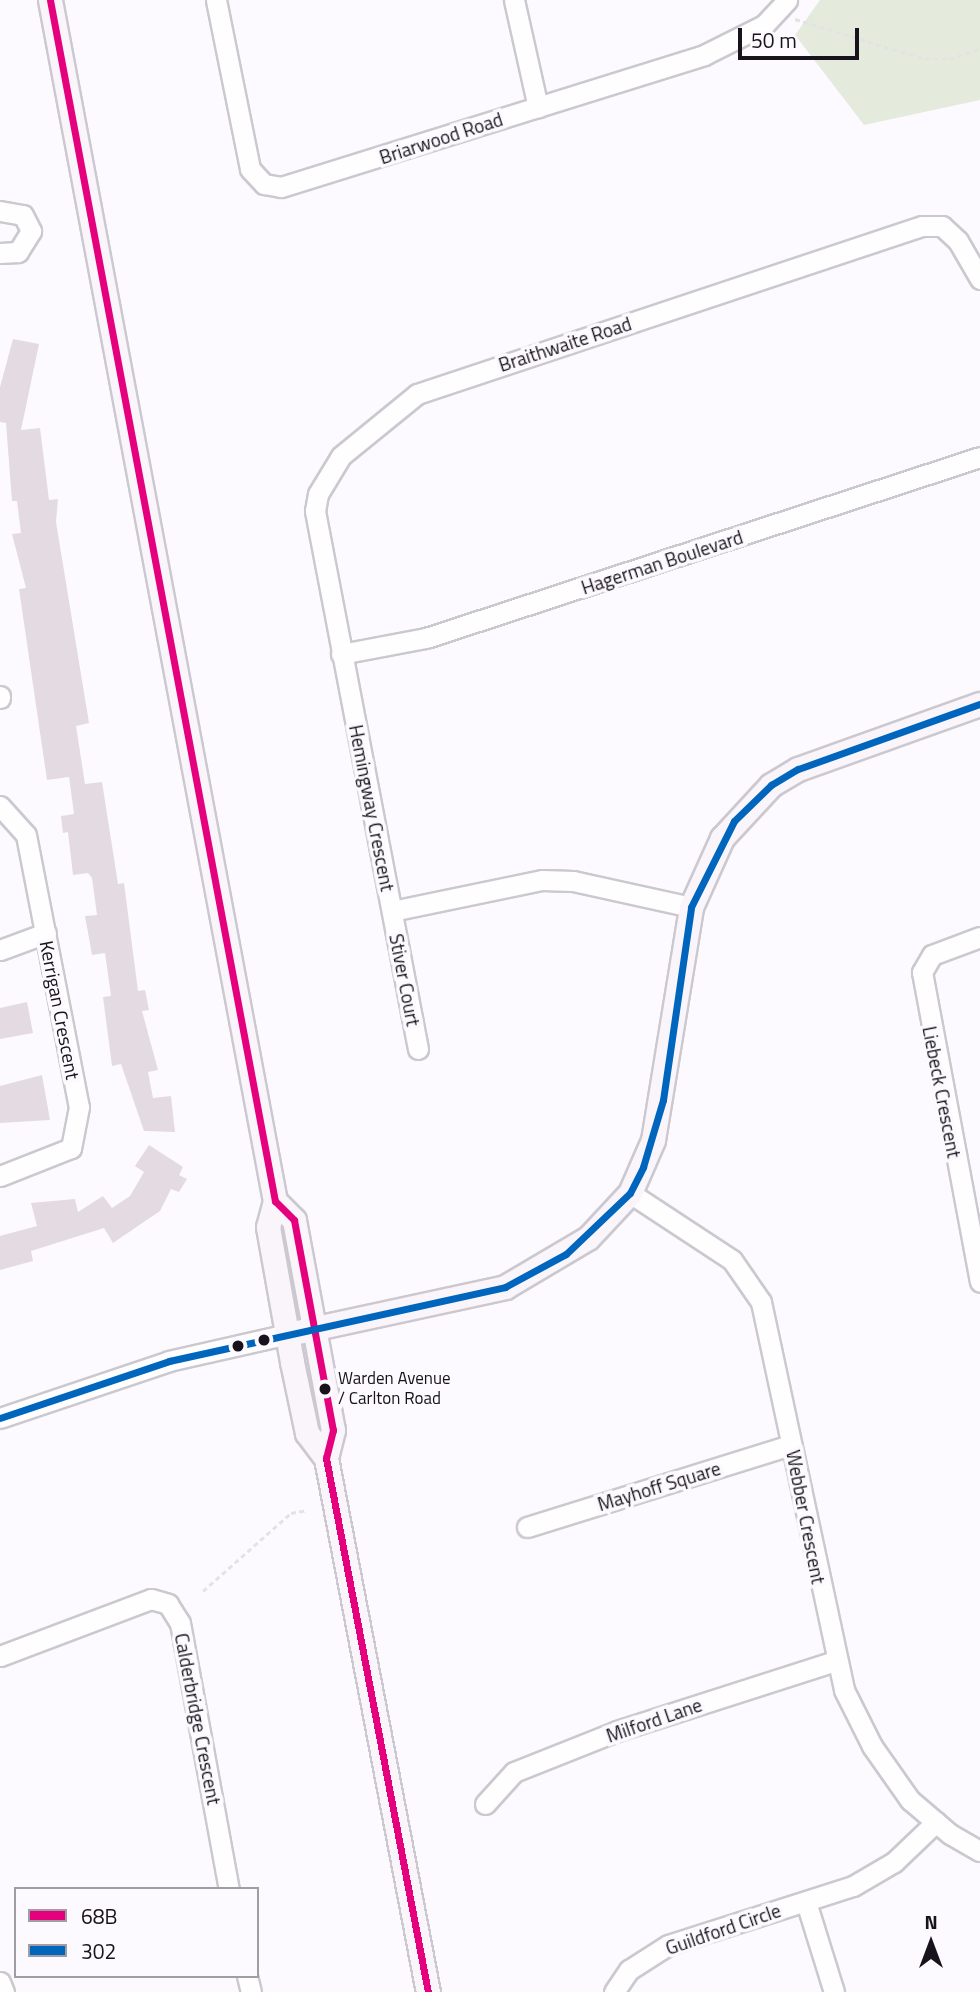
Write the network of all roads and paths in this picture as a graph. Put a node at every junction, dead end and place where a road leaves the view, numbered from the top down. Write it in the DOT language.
graph roads {
  1 [pos="50,0"];
  2 [pos="216,0"];
  3 [pos="514,0"];
  4 [pos="782,7"];
  5 [pos="980,49"];
  6 [pos="538,107"];
  7 [pos="0,211"];
  8 [pos="0,253"];
  9 [pos="980,279"];
  10 [pos="980,457"];
  11 [pos="341,654"];
  12 [pos="980,704"];
  13 [pos="0,806"];
  14 [pos="691,907"];
  15 [pos="392,911"];
  16 [pos="46,933"];
  17 [pos="980,937"];
  18 [pos="0,950"];
  19 [pos="418,1049"];
  20 [pos="0,1176"];
  21 [pos="630,1193"];
  22 [pos="275,1201"];
  23 [pos="980,1282"];
  24 [pos="315,1329"];
  25 [pos="288,1334"];
  26 [pos="0,1418"];
  27 [pos="791,1445"];
  28 [pos="326,1458"];
  29 [pos="308,1510"];
  30 [pos="527,1527"];
  31 [pos="203,1591"];
  32 [pos="0,1656"];
  33 [pos="835,1661"];
  34 [pos="485,1804"];
  35 [pos="936,1822"];
  36 [pos="980,1851"];
  37 [pos="229,1887"];
  38 [pos="806,1902"];
  39 [pos="0,1982"];
  40 [pos="4,1992"];
  41 [pos="428,1992"];
  42 [pos="614,1992"];
  43 [pos="834,1992"];
  1 -- 22 [label="main road"];
  2 -- 6 [label="street, Briarwood Road"];
  3 -- 6 [label="street"];
  4 -- 5 [label="path"];
  4 -- 6 [label="street, Briarwood Road"];
  7 -- 8 [label="street"];
  9 -- 11 [label="street, Braithwaite Road"];
  10 -- 11 [label="street, Hagerman Boulevard"];
  11 -- 15 [label="street, Hemingway Crescent"];
  12 -- 14 [label="main road"];
  13 -- 16 [label="street, Kerrigan Crescent"];
  14 -- 15 [label="street, Hemingway Crescent"];
  14 -- 21 [label="main road"];
  15 -- 19 [label="street, Stiver Court"];
  16 -- 18 [label="street"];
  16 -- 20 [label="street, Kerrigan Crescent"];
  17 -- 23 [label="street, Liebeck Crescent"];
  21 -- 24 [label="main road"];
  21 -- 27 [label="street, Webber Crescent"];
  22 -- 24 [label="main road"];
  22 -- 25 [label="main road"];
  24 -- 25 [label="main road"];
  24 -- 28 [label="main road"];
  25 -- 26 [label="street"];
  25 -- 28 [label="main road"];
  27 -- 30 [label="street, Mayhoff Square"];
  27 -- 33 [label="street, Webber Crescent"];
  28 -- 41 [label="main road"];
  29 -- 31 [label="path"];
  32 -- 37 [label="street, Calderbridge Crescent"];
  33 -- 34 [label="street, Milford Lane"];
  33 -- 35 [label="street, Webber Crescent"];
  35 -- 36 [label="street, Webber Crescent"];
  35 -- 38 [label="street, Guildford Circle"];
  38 -- 42 [label="street, Guildford Circle"];
  38 -- 43 [label="street, Guildford Circle"];
  39 -- 40 [label="street"];
}
